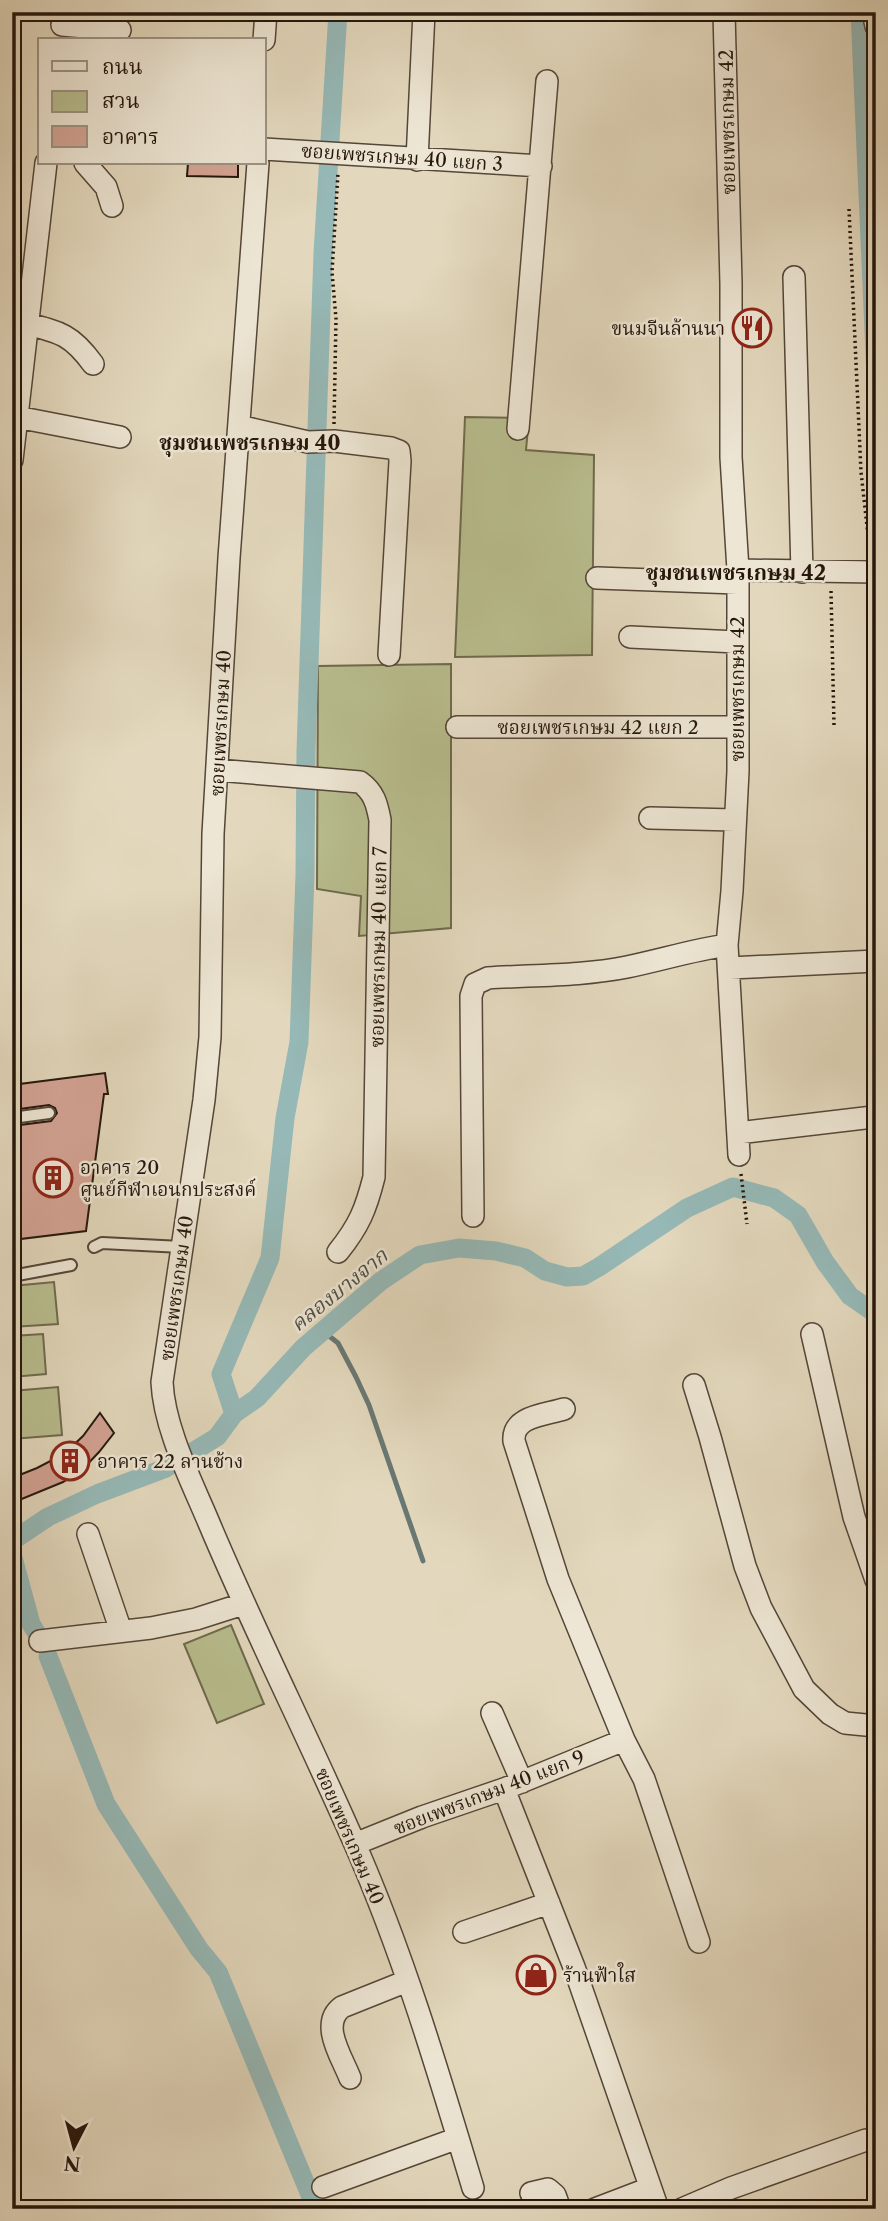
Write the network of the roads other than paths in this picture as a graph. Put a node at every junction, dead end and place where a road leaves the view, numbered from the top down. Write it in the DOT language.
graph roads {
  1 [pos="267,12"];
  2 [pos="424,12"];
  3 [pos="724,12"];
  4 [pos="873,12"];
  5 [pos="62,26"];
  6 [pos="876,26"];
  7 [pos="120,30"];
  8 [pos="264,38"];
  9 [pos="547,81"];
  10 [pos="266,149"];
  11 [pos="417,160"];
  12 [pos="46,164"];
  13 [pos="86,164"];
  14 [pos="258,164"];
  15 [pos="541,166"];
  16 [pos="112,206"];
  17 [pos="23,271"];
  18 [pos="794,277"];
  19 [pos="27,324"];
  20 [pos="18,347"];
  21 [pos="93,364"];
  22 [pos="17,417"];
  23 [pos="239,426"];
  24 [pos="518,429"];
  25 [pos="120,437"];
  26 [pos="12,460"];
  27 [pos="802,572"];
  28 [pos="874,572"];
  29 [pos="737,577"];
  30 [pos="597,578"];
  31 [pos="629,637"];
  32 [pos="737,642"];
  33 [pos="390,655"];
  34 [pos="457,727"];
  35 [pos="738,727"];
  36 [pos="217,770"];
  37 [pos="650,818"];
  38 [pos="735,820"];
  39 [pos="727,945"];
  40 [pos="876,961"];
  41 [pos="730,968"];
  42 [pos="49,1112"];
  43 [pos="873,1117"];
  44 [pos="12,1118"];
  45 [pos="738,1133"];
  46 [pos="739,1155"];
  47 [pos="473,1216"];
  48 [pos="94,1247"];
  49 [pos="182,1247"];
  50 [pos="338,1252"];
  51 [pos="71,1265"];
  52 [pos="12,1276"];
  53 [pos="812,1334"];
  54 [pos="694,1385"];
  55 [pos="564,1409"];
  56 [pos="88,1534"];
  57 [pos="876,1580"];
  58 [pos="243,1604"];
  59 [pos="121,1631"];
  60 [pos="40,1641"];
  61 [pos="492,1713"];
  62 [pos="876,1726"];
  63 [pos="624,1740"];
  64 [pos="513,1785"];
  65 [pos="355,1844"];
  66 [pos="549,1903"];
  67 [pos="464,1932"];
  68 [pos="699,1942"];
  69 [pos="407,1981"];
  70 [pos="350,2078"];
  71 [pos="458,2138"];
  72 [pos="866,2140"];
  73 [pos="323,2187"];
  74 [pos="473,2188"];
  75 [pos="650,2189"];
  76 [pos="531,2193"];
  77 [pos="712,2204"];
  78 [pos="560,2209"];
  79 [pos="595,2209"];
  80 [pos="658,2209"];
  81 [pos="682,2209"];
  1 -- 8 [label="street"];
  2 -- 11 [label="street"];
  3 -- 29 [label="street, ซอยเพชรเกษม 42"];
  4 -- 6 [label="street"];
  5 -- 7 [label="street"];
  9 -- 15 [label="street"];
  10 -- 11 [label="street, ซอยเพชรเกษม 40 แยก 3"];
  11 -- 15 [label="street, ซอยเพชรเกษม 40 แยก 3"];
  12 -- 17 [label="street"];
  13 -- 16 [label="street"];
  14 -- 23 [label="street, ซอยเพชรเกษม 40"];
  15 -- 24 [label="street"];
  17 -- 19 [label="street"];
  18 -- 27 [label="street"];
  19 -- 20 [label="street"];
  19 -- 21 [label="street"];
  20 -- 22 [label="street"];
  22 -- 25 [label="street"];
  22 -- 26 [label="street"];
  23 -- 33 [label="street"];
  23 -- 36 [label="street, ซอยเพชรเกษม 40"];
  27 -- 28 [label="street"];
  27 -- 29 [label="street"];
  29 -- 30 [label="street"];
  29 -- 32 [label="street, ซอยเพชรเกษม 42"];
  31 -- 32 [label="street"];
  32 -- 35 [label="street, ซอยเพชรเกษม 42"];
  34 -- 35 [label="street, ซอยเพชรเกษม 42 แยก 2"];
  35 -- 38 [label="street, ซอยเพชรเกษม 42"];
  36 -- 49 [label="street, ซอยเพชรเกษม 40"];
  36 -- 50 [label="street, ซอยเพชรเกษม 40 แยก 7"];
  37 -- 38 [label="street"];
  38 -- 39 [label="street, ซอยเพชรเกษม 42"];
  39 -- 41 [label="street, ซอยเพชรเกษม 42"];
  39 -- 47 [label="street"];
  40 -- 41 [label="street"];
  41 -- 45 [label="street, ซอยเพชรเกษม 42"];
  42 -- 44 [label="lane"];
  43 -- 45 [label="street"];
  45 -- 46 [label="street, ซอยเพชรเกษม 42"];
  48 -- 49 [label="lane"];
  49 -- 58 [label="street, ซอยเพชรเกษม 40"];
  51 -- 52 [label="lane"];
  53 -- 57 [label="street"];
  54 -- 62 [label="street"];
  55 -- 63 [label="street"];
  56 -- 59 [label="street"];
  58 -- 59 [label="street"];
  58 -- 65 [label="street, ซอยเพชรเกษม 40"];
  59 -- 60 [label="street"];
  61 -- 64 [label="street"];
  63 -- 64 [label="street, ซอยเพชรเกษม 40 แยก 9"];
  63 -- 68 [label="street"];
  64 -- 65 [label="street, ซอยเพชรเกษม 40 แยก 9"];
  64 -- 66 [label="street"];
  65 -- 69 [label="street, ซอยเพชรเกษม 40"];
  66 -- 67 [label="street"];
  66 -- 75 [label="street"];
  69 -- 70 [label="street"];
  69 -- 71 [label="street, ซอยเพชรเกษม 40"];
  71 -- 73 [label="street"];
  71 -- 74 [label="street, ซอยเพชรเกษม 40"];
  72 -- 77 [label="street"];
  75 -- 79 [label="street"];
  75 -- 80 [label="street"];
  76 -- 78 [label="street"];
  77 -- 81 [label="street"];
}
